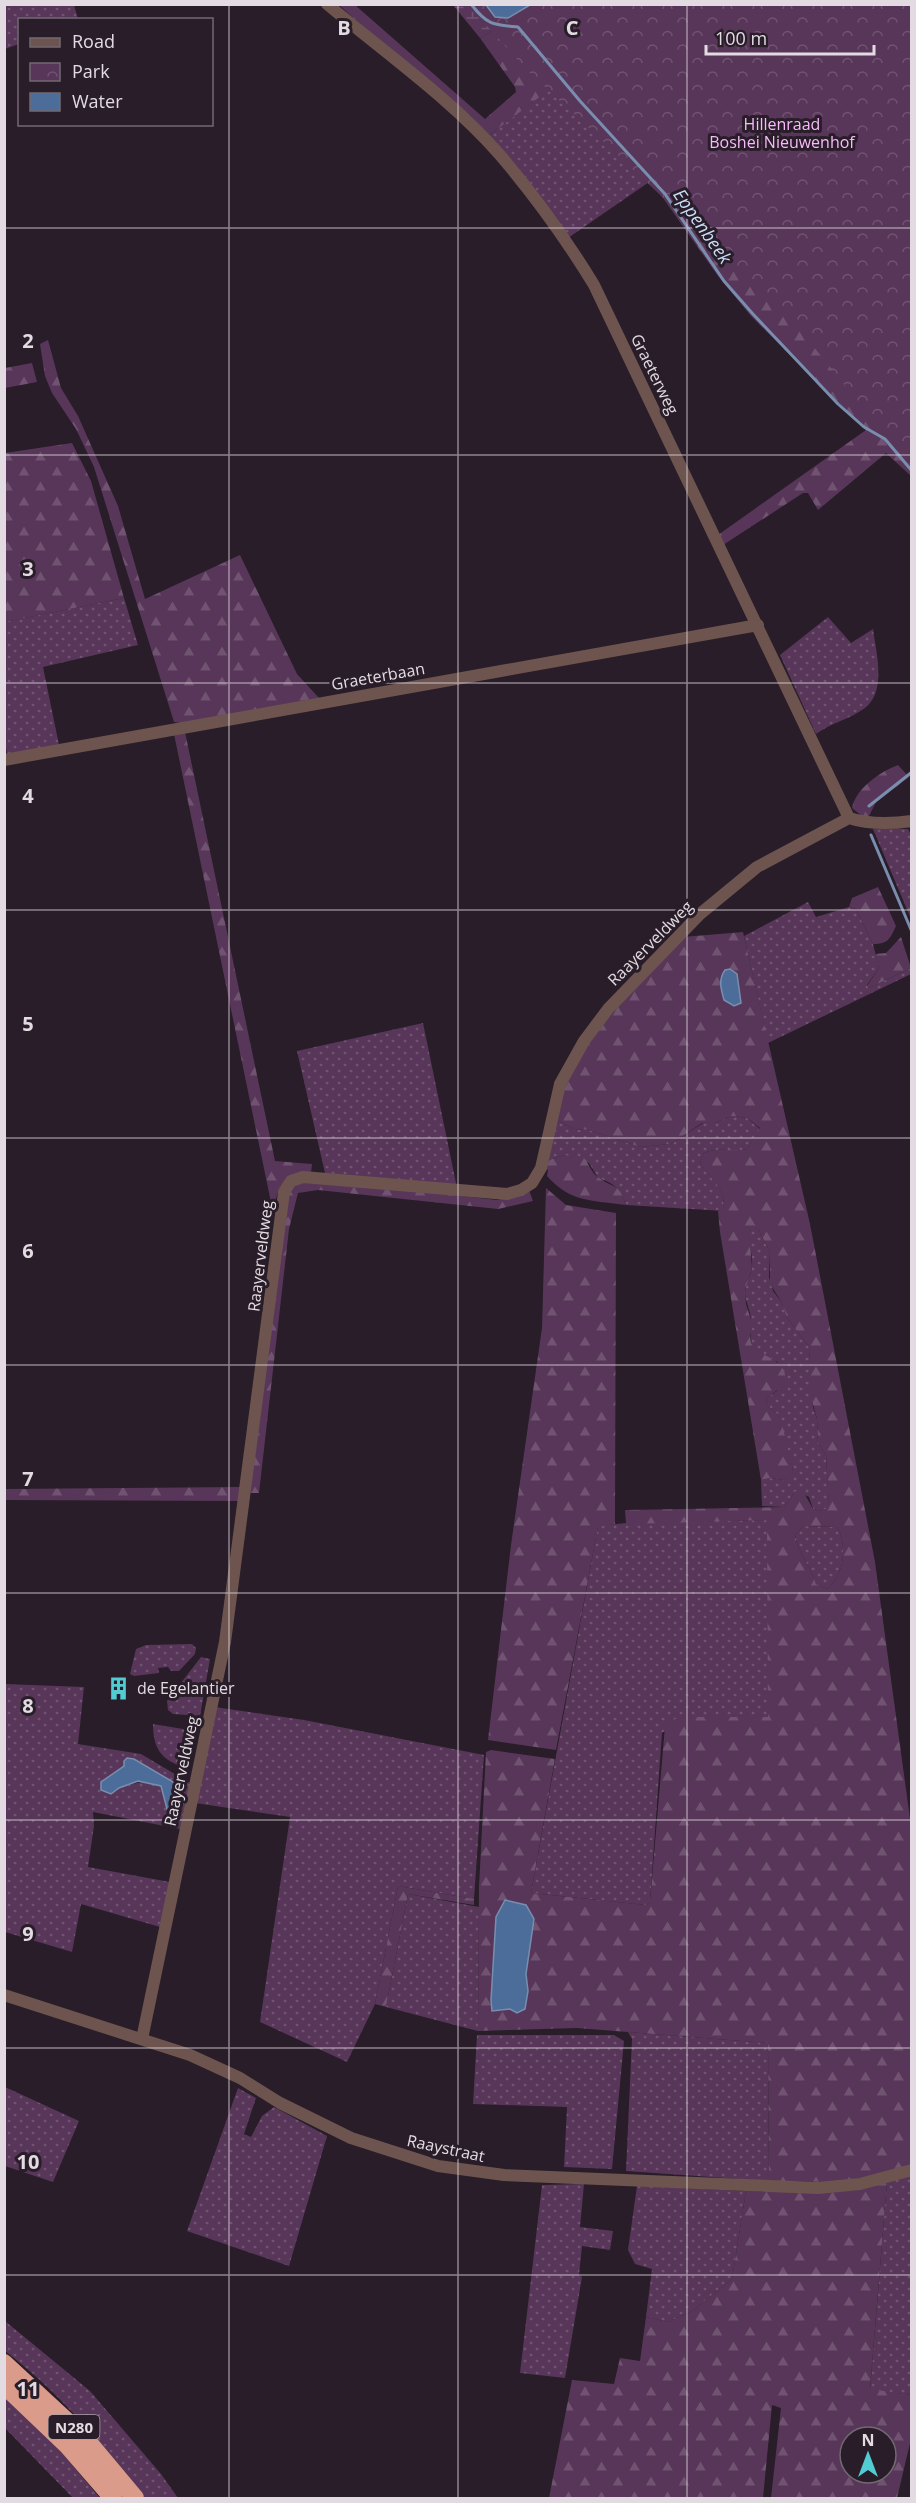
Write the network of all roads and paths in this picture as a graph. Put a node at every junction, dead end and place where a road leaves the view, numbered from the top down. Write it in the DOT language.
graph roads {
  1 [pos="327,4"];
  2 [pos="758,625"];
  3 [pos="4,760"];
  4 [pos="855,820"];
  5 [pos="912,821"];
  6 [pos="4,1995"];
  7 [pos="142,2039"];
  8 [pos="912,2170"];
  9 [pos="4,2363"];
  10 [pos="4,2385"];
  11 [pos="113,2499"];
  12 [pos="135,2499"];
  1 -- 2 [label="street, Graeterweg"];
  2 -- 3 [label="street, Graeterbaan"];
  2 -- 4 [label="street, Graeterweg"];
  4 -- 5 [label="street"];
  4 -- 7 [label="street, Raayerveldweg"];
  6 -- 7 [label="street, Raaystraat"];
  7 -- 8 [label="street, Raaystraat"];
  9 -- 12 [label="highway, N280"];
  10 -- 11 [label="highway, N280"];
}
